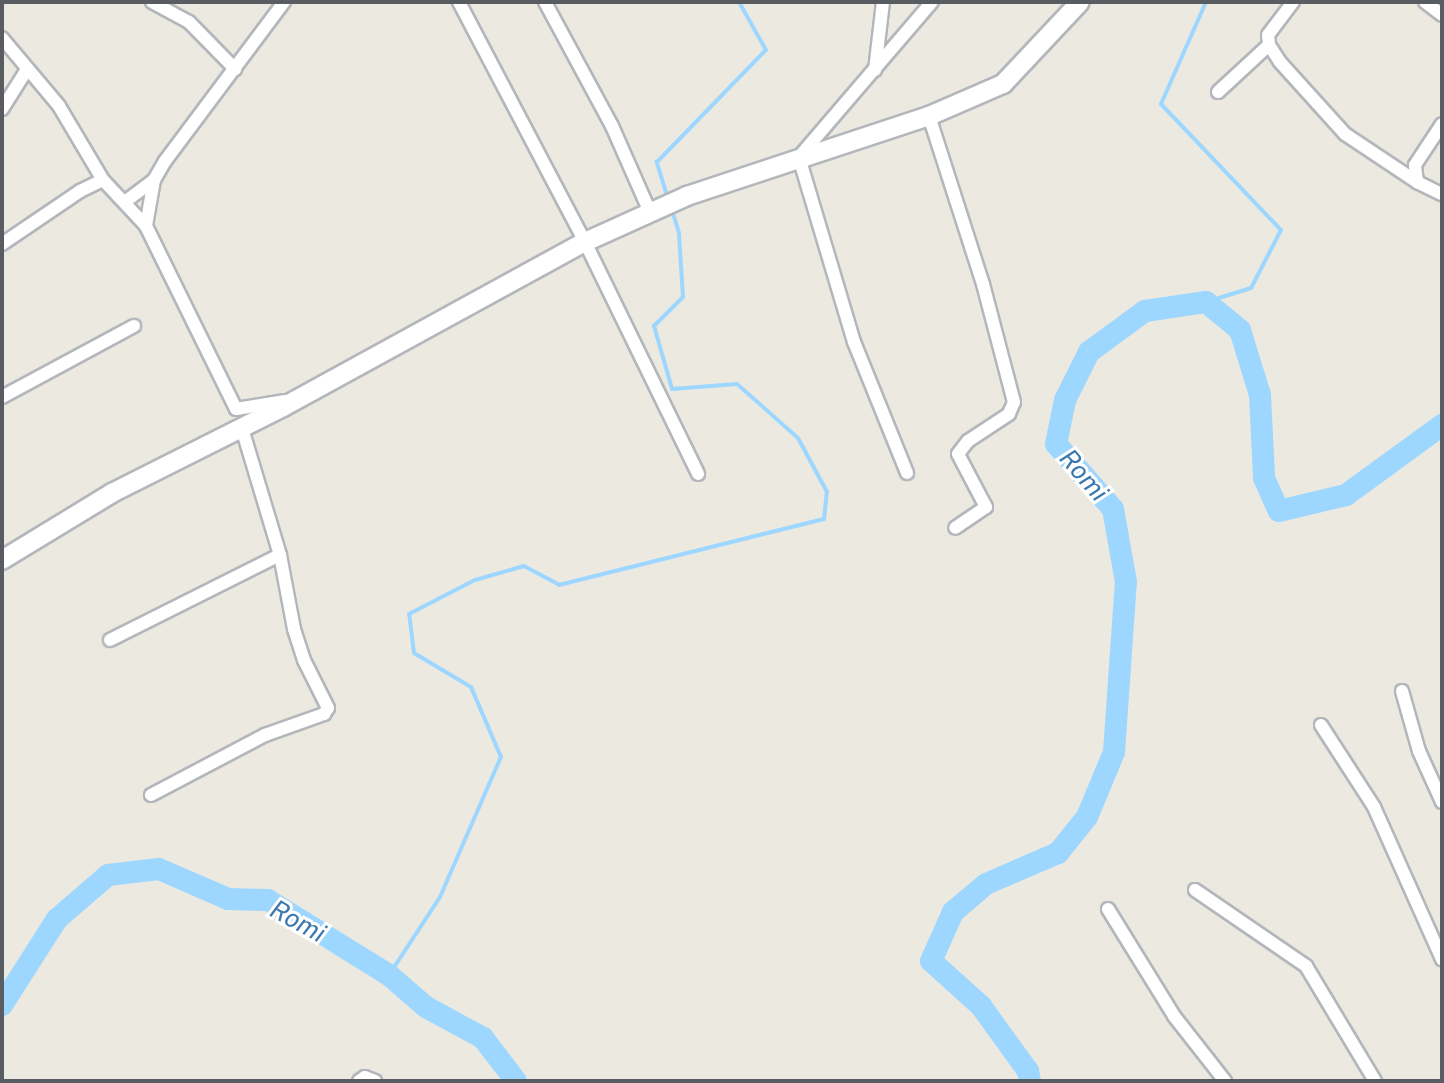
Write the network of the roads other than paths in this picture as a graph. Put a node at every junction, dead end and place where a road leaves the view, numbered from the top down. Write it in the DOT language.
graph roads {
  1 [pos="152,2"];
  2 [pos="284,2"];
  3 [pos="459,2"];
  4 [pos="545,2"];
  5 [pos="883,2"];
  6 [pos="932,2"];
  7 [pos="1080,2"];
  8 [pos="1293,2"];
  9 [pos="1425,2"];
  10 [pos="1442,15"];
  11 [pos="2,38"];
  12 [pos="1269,45"];
  13 [pos="235,69"];
  14 [pos="26,71"];
  15 [pos="875,72"];
  16 [pos="1218,92"];
  17 [pos="2,109"];
  18 [pos="929,116"];
  19 [pos="1442,124"];
  20 [pos="799,157"];
  21 [pos="103,180"];
  22 [pos="154,180"];
  23 [pos="1417,182"];
  24 [pos="1442,194"];
  25 [pos="126,201"];
  26 [pos="655,209"];
  27 [pos="146,226"];
  28 [pos="585,242"];
  29 [pos="2,244"];
  30 [pos="134,326"];
  31 [pos="2,397"];
  32 [pos="295,399"];
  33 [pos="242,428"];
  34 [pos="907,473"];
  35 [pos="698,474"];
  36 [pos="955,528"];
  37 [pos="280,555"];
  38 [pos="2,560"];
  39 [pos="110,640"];
  40 [pos="1402,691"];
  41 [pos="1321,725"];
  42 [pos="151,795"];
  43 [pos="1442,802"];
  44 [pos="1195,890"];
  45 [pos="1108,909"];
  46 [pos="1442,959"];
  47 [pos="359,1081"];
  48 [pos="375,1081"];
  49 [pos="1225,1081"];
  50 [pos="1375,1081"];
  1 -- 13 [label="street"];
  2 -- 13 [label="street"];
  3 -- 28 [label="street"];
  4 -- 26 [label="street"];
  5 -- 15 [label="street"];
  6 -- 15 [label="street"];
  7 -- 18 [label="street"];
  8 -- 12 [label="street"];
  9 -- 10 [label="street"];
  11 -- 14 [label="street"];
  12 -- 16 [label="street"];
  12 -- 23 [label="street"];
  13 -- 22 [label="street"];
  14 -- 17 [label="street"];
  14 -- 21 [label="street"];
  15 -- 20 [label="street"];
  18 -- 20 [label="street"];
  18 -- 36 [label="street"];
  19 -- 23 [label="street"];
  20 -- 26 [label="street"];
  20 -- 34 [label="street"];
  21 -- 25 [label="street"];
  21 -- 29 [label="street"];
  22 -- 25 [label="street"];
  22 -- 27 [label="street"];
  23 -- 24 [label="street"];
  25 -- 27 [label="street"];
  26 -- 28 [label="street"];
  27 -- 32 [label="street"];
  28 -- 32 [label="street"];
  28 -- 35 [label="street"];
  30 -- 31 [label="street"];
  32 -- 33 [label="street"];
  33 -- 37 [label="street"];
  33 -- 38 [label="street"];
  37 -- 39 [label="street"];
  37 -- 42 [label="street"];
  40 -- 43 [label="street"];
  41 -- 46 [label="street"];
  44 -- 50 [label="street"];
  45 -- 49 [label="street"];
  47 -- 48 [label="street"];
}
